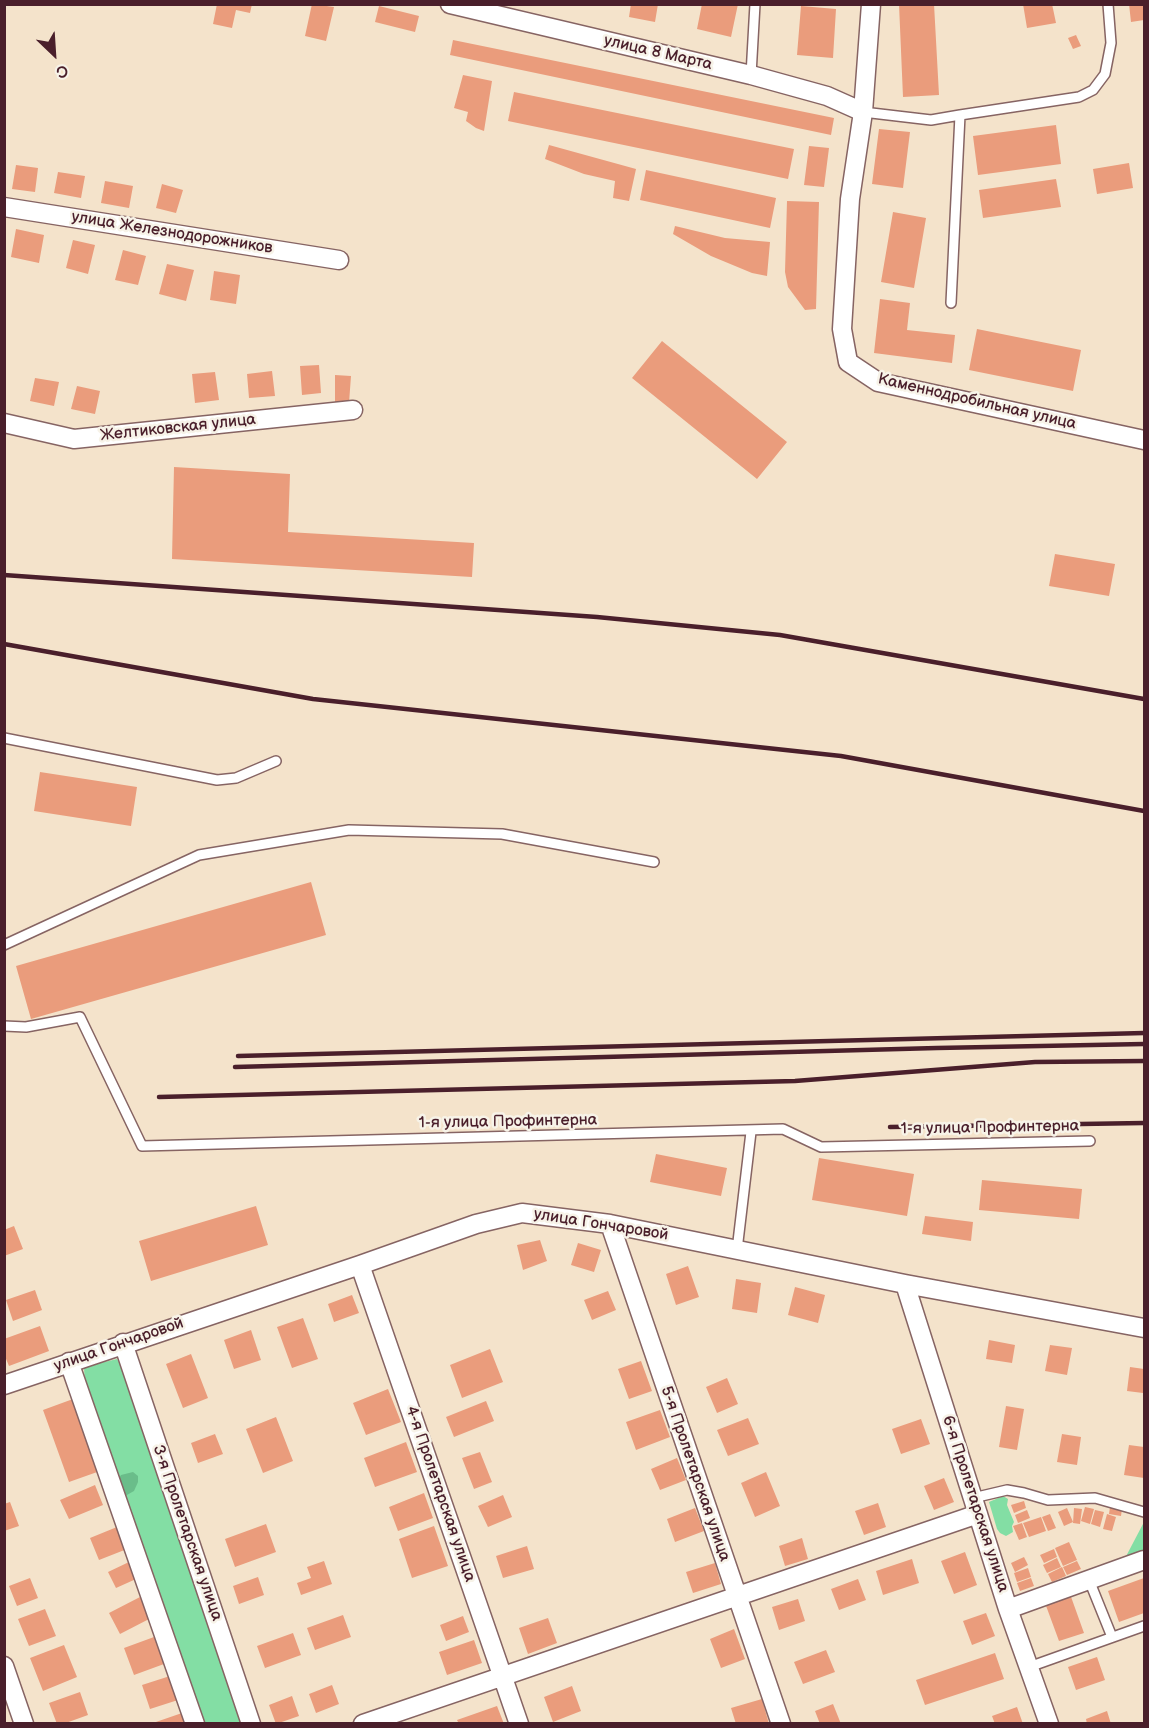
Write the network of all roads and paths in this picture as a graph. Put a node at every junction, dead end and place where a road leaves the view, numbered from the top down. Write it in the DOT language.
graph roads {
  1 [pos="450,4"];
  2 [pos="755,4"];
  3 [pos="872,4"];
  4 [pos="1108,4"];
  5 [pos="751,75"];
  6 [pos="863,112"];
  7 [pos="960,115"];
  8 [pos="4,207"];
  9 [pos="339,260"];
  10 [pos="951,303"];
  11 [pos="353,410"];
  12 [pos="4,423"];
  13 [pos="1144,440"];
  14 [pos="4,738"];
  15 [pos="276,761"];
  16 [pos="654,862"];
  17 [pos="4,945"];
  18 [pos="4,1026"];
  19 [pos="751,1132"];
  20 [pos="1090,1141"];
  21 [pos="610,1224"];
  22 [pos="737,1250"];
  23 [pos="360,1265"];
  24 [pos="905,1284"];
  25 [pos="1144,1328"];
  26 [pos="123,1343"];
  27 [pos="69,1362"];
  28 [pos="4,1385"];
  29 [pos="975,1506"];
  30 [pos="1144,1512"];
  31 [pos="1144,1560"];
  32 [pos="1089,1580"];
  33 [pos="737,1597"];
  34 [pos="1008,1609"];
  35 [pos="1144,1626"];
  36 [pos="1112,1637"];
  37 [pos="4,1666"];
  38 [pos="1029,1667"];
  39 [pos="502,1676"];
  40 [pos="24,1724"];
  41 [pos="195,1724"];
  42 [pos="251,1724"];
  43 [pos="363,1724"];
  44 [pos="519,1724"];
  45 [pos="781,1724"];
  46 [pos="1049,1724"];
  1 -- 5 [label="street, улица 8 Марта"];
  2 -- 5 [label="lane"];
  3 -- 6 [label="street, Каменнодробильная улица"];
  4 -- 7 [label="lane"];
  5 -- 6 [label="street, улица 8 Марта"];
  6 -- 7 [label="lane"];
  6 -- 13 [label="street, Каменнодробильная улица"];
  7 -- 10 [label="lane"];
  8 -- 9 [label="street, улица Железнодорожников"];
  11 -- 12 [label="street, Желтиковская улица"];
  14 -- 15 [label="lane"];
  16 -- 17 [label="lane"];
  18 -- 19 [label="lane, 1-я улица Профинтерна"];
  19 -- 20 [label="lane, 1-я улица Профинтерна"];
  19 -- 22 [label="lane"];
  21 -- 22 [label="street, улица Гончаровой"];
  21 -- 23 [label="street, улица Гончаровой"];
  21 -- 33 [label="street, 5-я Пролетарская улица"];
  22 -- 24 [label="street, улица Гончаровой"];
  23 -- 26 [label="street, улица Гончаровой"];
  23 -- 39 [label="street, 4-я Пролетарская улица"];
  24 -- 25 [label="street, улица Гончаровой"];
  24 -- 29 [label="street, 6-я Пролетарская улица"];
  26 -- 27 [label="street, улица Гончаровой"];
  26 -- 42 [label="street, 3-я Пролетарская улица"];
  27 -- 28 [label="street, улица Гончаровой"];
  27 -- 41 [label="street"];
  29 -- 30 [label="lane"];
  29 -- 33 [label="street"];
  29 -- 34 [label="street, 6-я Пролетарская улица"];
  31 -- 32 [label="street"];
  32 -- 34 [label="street"];
  32 -- 36 [label="lane"];
  33 -- 39 [label="street"];
  33 -- 45 [label="street, 5-я Пролетарская улица"];
  34 -- 38 [label="street, 6-я Пролетарская улица"];
  35 -- 36 [label="lane"];
  36 -- 38 [label="lane"];
  37 -- 40 [label="street"];
  38 -- 46 [label="street, 6-я Пролетарская улица"];
  39 -- 43 [label="street"];
  39 -- 44 [label="street, 4-я Пролетарская улица"];
}
